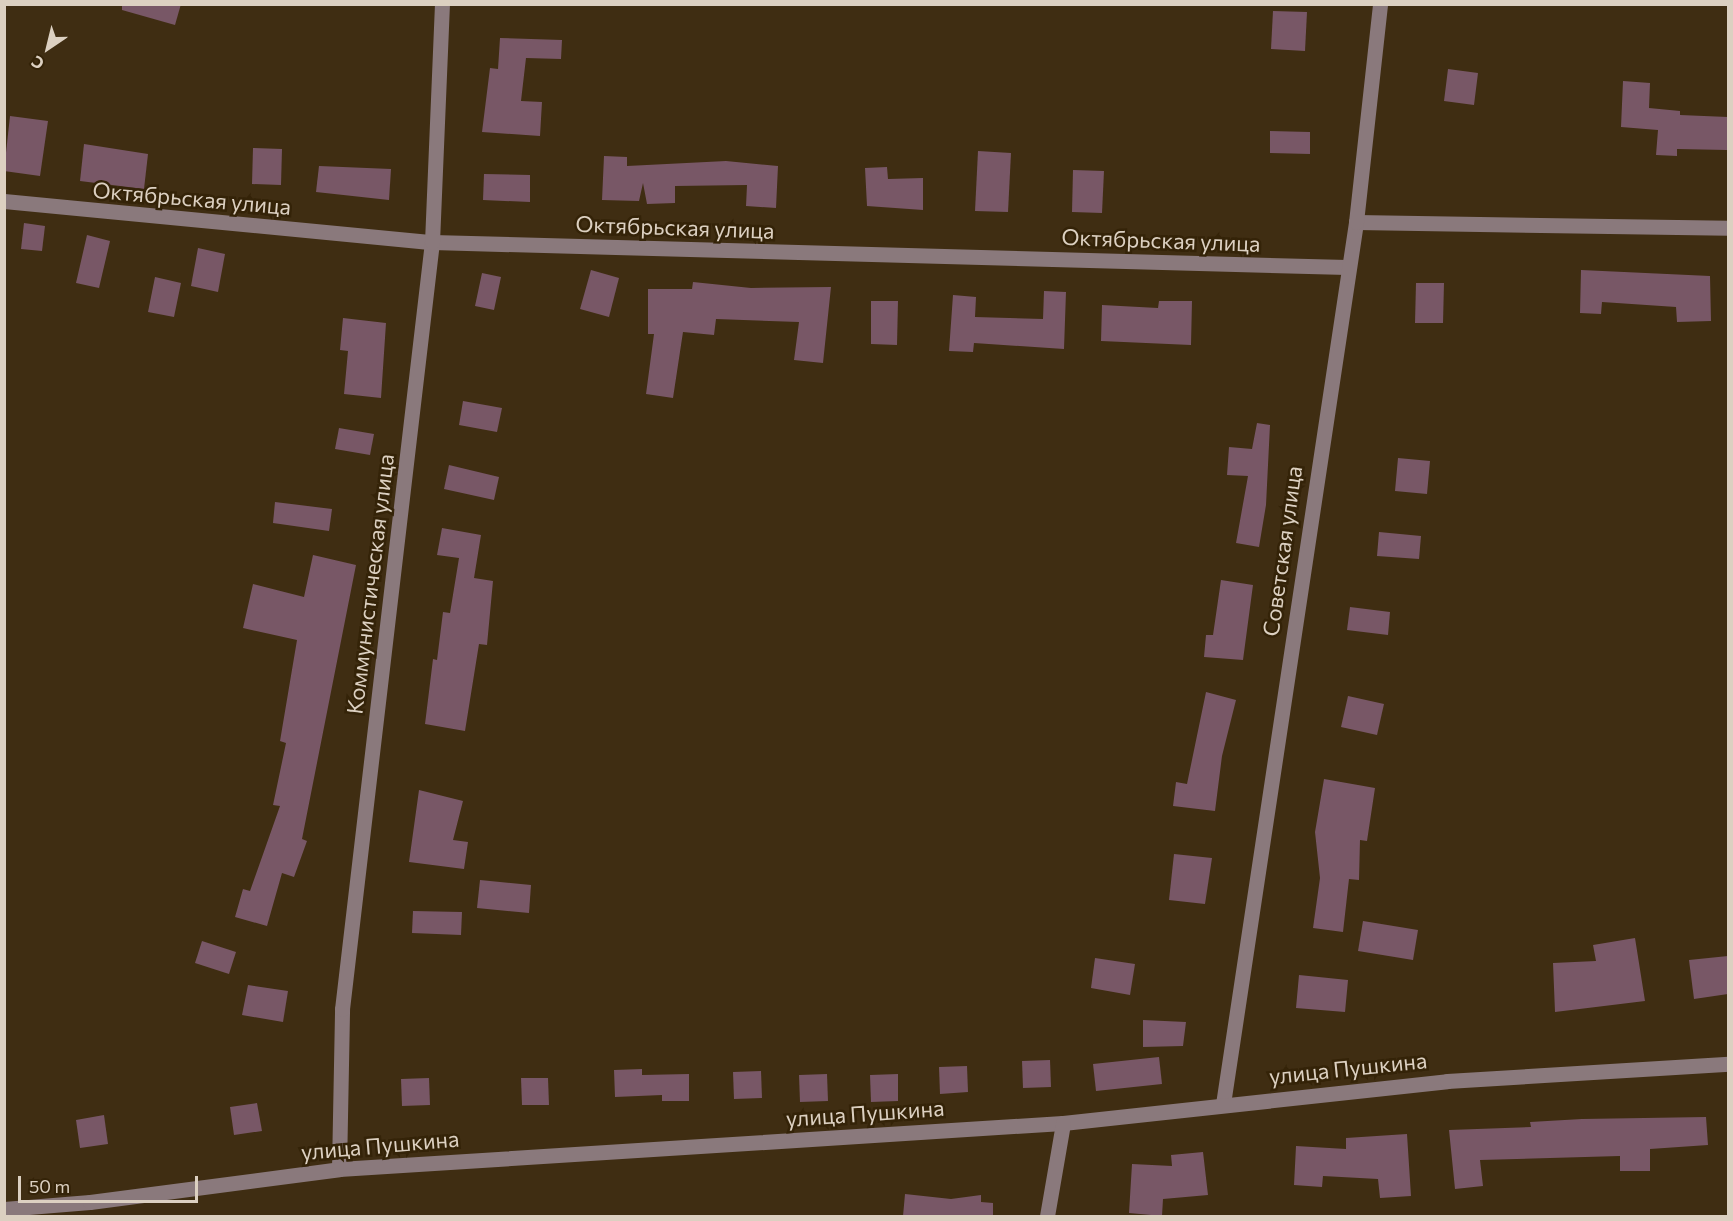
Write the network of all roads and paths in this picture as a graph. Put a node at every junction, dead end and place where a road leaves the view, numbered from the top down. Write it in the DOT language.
graph roads {
  1 [pos="442,4"];
  2 [pos="1380,4"];
  3 [pos="4,201"];
  4 [pos="1356,222"];
  5 [pos="1728,228"];
  6 [pos="432,242"];
  7 [pos="1347,267"];
  8 [pos="1728,1064"];
  9 [pos="1223,1104"];
  10 [pos="1064,1123"];
  11 [pos="339,1169"];
  12 [pos="4,1209"];
  13 [pos="1047,1216"];
  1 -- 6 [label="street, Коммунистическая улица"];
  2 -- 4 [label="street, Советская улица"];
  3 -- 6 [label="street, Октябрьская улица"];
  4 -- 5 [label="street"];
  4 -- 7 [label="street, Советская улица"];
  6 -- 7 [label="street, Октябрьская улица"];
  6 -- 11 [label="street, Коммунистическая улица"];
  7 -- 9 [label="street, Советская улица"];
  8 -- 9 [label="street, улица Пушкина"];
  9 -- 10 [label="street, улица Пушкина"];
  10 -- 11 [label="street, улица Пушкина"];
  10 -- 13 [label="street"];
  11 -- 12 [label="street, улица Пушкина"];
}
